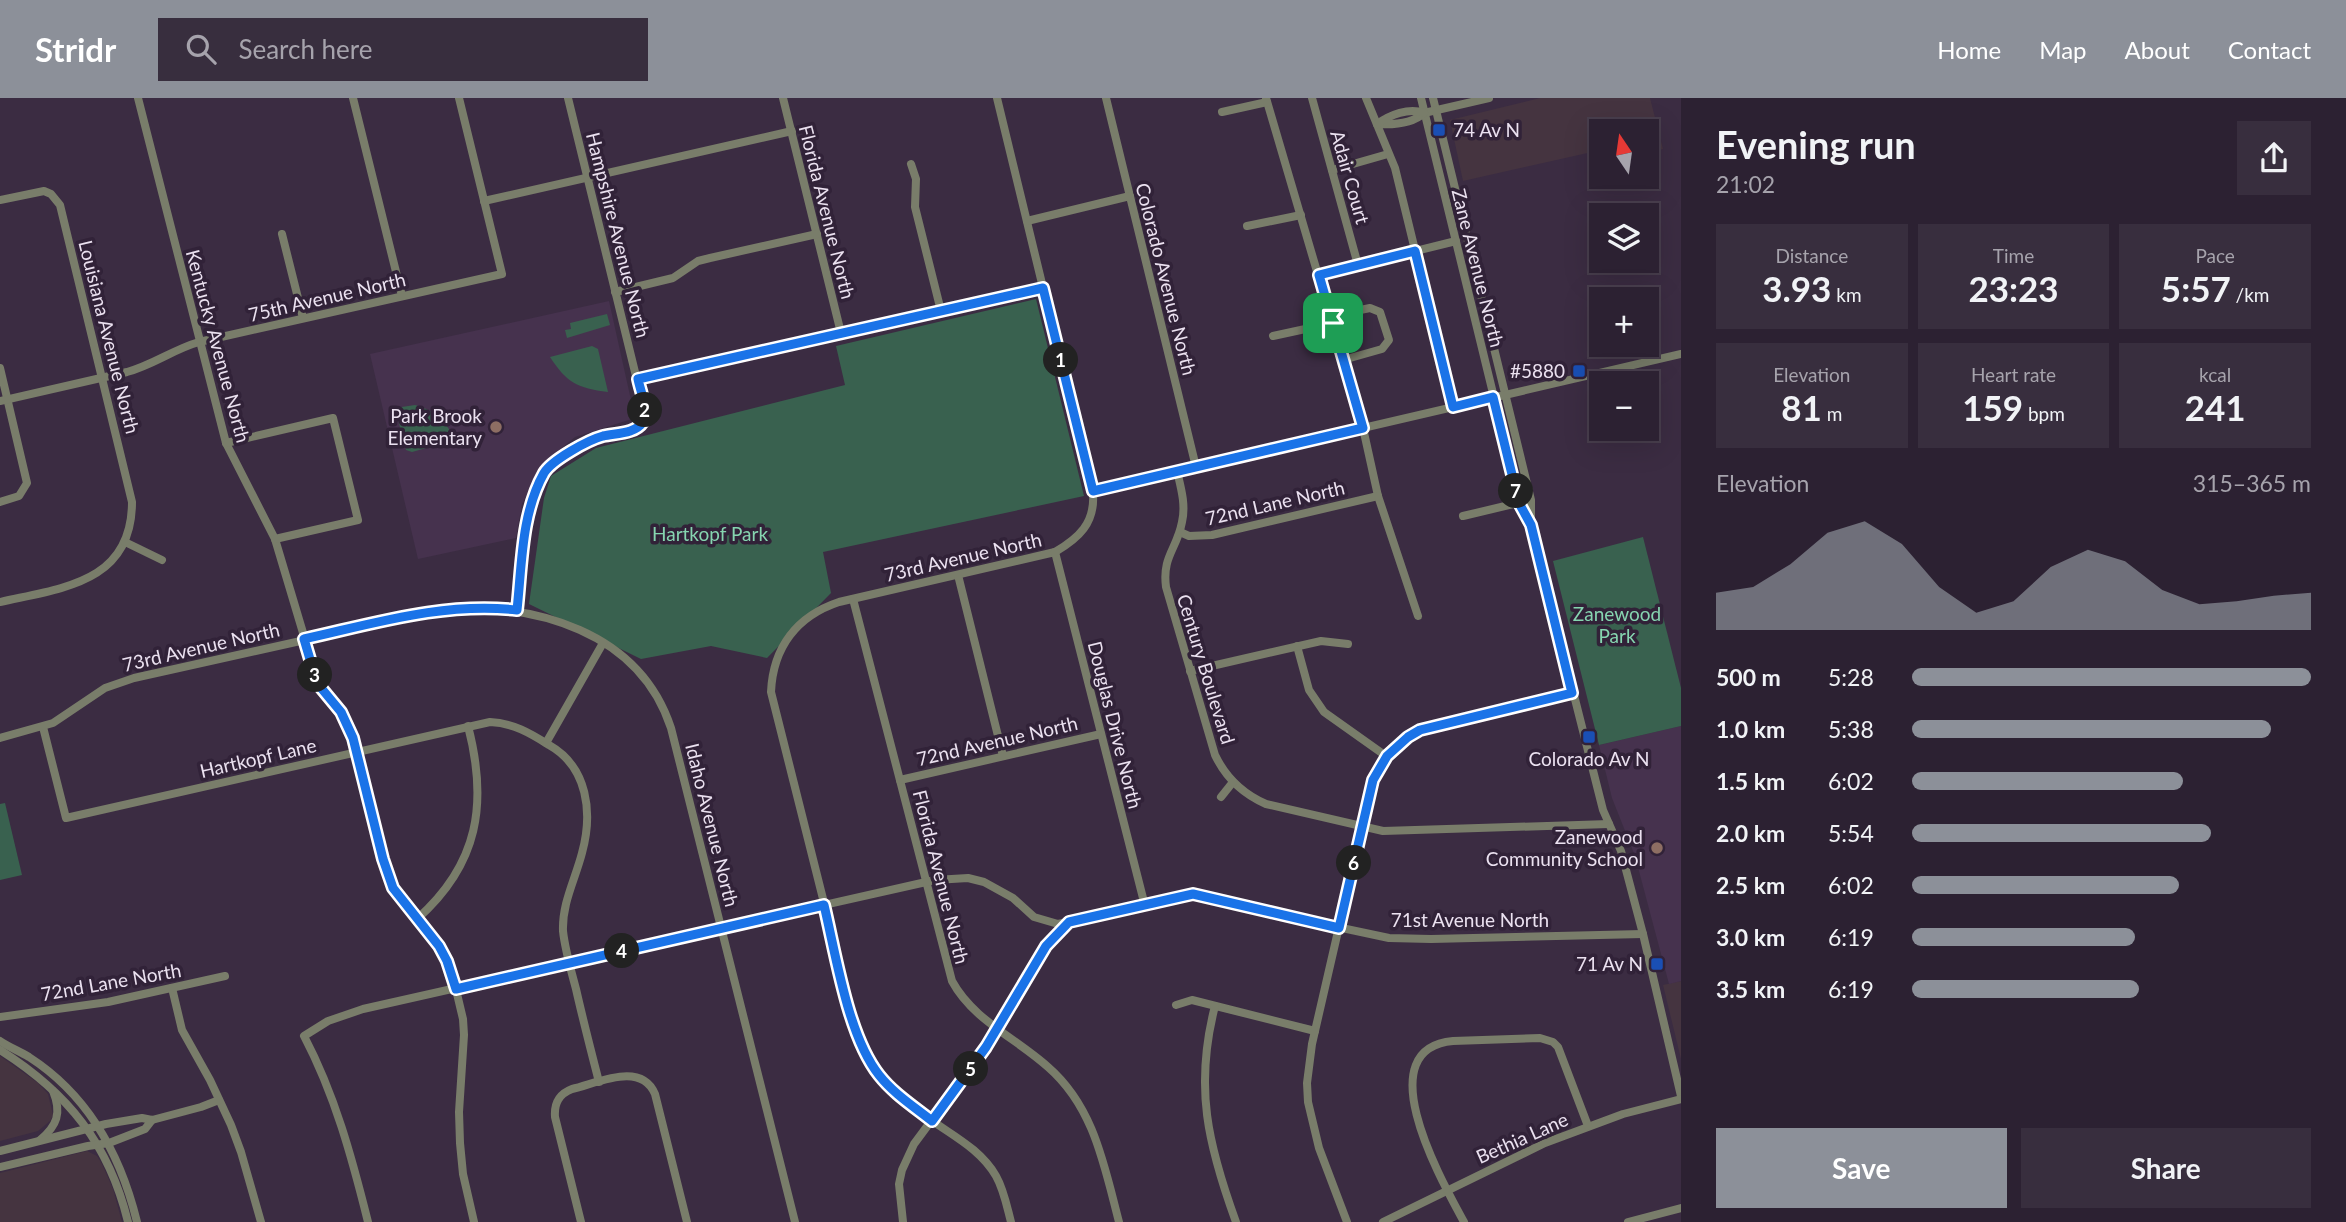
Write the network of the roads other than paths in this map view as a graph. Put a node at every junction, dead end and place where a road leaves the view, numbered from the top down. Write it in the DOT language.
graph roads {
  1 [pos="138,98"];
  2 [pos="353,98"];
  3 [pos="459,98"];
  4 [pos="568,98"];
  5 [pos="783,98"];
  6 [pos="997,98"];
  7 [pos="1106,98"];
  8 [pos="1312,98"];
  9 [pos="1366,98"];
  10 [pos="1421,98"];
  11 [pos="1433,98"];
  12 [pos="1489,98"];
  13 [pos="1267,100"];
  14 [pos="1435,110"];
  15 [pos="1222,112"];
  16 [pos="1424,113"];
  17 [pos="1377,124"];
  18 [pos="792,131"];
  19 [pos="1388,154"];
  20 [pos="911,164"];
  21 [pos="1332,170"];
  22 [pos="587,178"];
  23 [pos="1130,196"];
  24 [pos="0,200"];
  25 [pos="484,201"];
  26 [pos="1301,215"];
  27 [pos="1027,220"];
  28 [pos="1247,226"];
  29 [pos="282,234"];
  30 [pos="817,234"];
  31 [pos="1456,241"];
  32 [pos="1415,251"];
  33 [pos="1359,265"];
  34 [pos="1319,275"];
  35 [pos="1043,288"];
  36 [pos="615,292"];
  37 [pos="402,296"];
  38 [pos="941,311"];
  39 [pos="303,318"];
  40 [pos="1332,320"];
  41 [pos="841,333"];
  42 [pos="1273,336"];
  43 [pos="200,342"];
  44 [pos="1681,354"];
  45 [pos="1343,359"];
  46 [pos="0,368"];
  47 [pos="103,378"];
  48 [pos="638,379"];
  49 [pos="1505,394"];
  50 [pos="1493,397"];
  51 [pos="4,400"];
  52 [pos="1453,407"];
  53 [pos="1363,428"];
  54 [pos="226,443"];
  55 [pos="1196,467"];
  56 [pos="1177,471"];
  57 [pos="1093,491"];
  58 [pos="1378,496"];
  59 [pos="1531,500"];
  60 [pos="0,502"];
  61 [pos="1519,503"];
  62 [pos="1463,516"];
  63 [pos="1531,525"];
  64 [pos="1180,532"];
  65 [pos="275,539"];
  66 [pos="125,542"];
  67 [pos="1055,552"];
  68 [pos="162,559"];
  69 [pos="958,575"];
  70 [pos="853,599"];
  71 [pos="0,602"];
  72 [pos="504,609"];
  73 [pos="517,610"];
  74 [pos="1418,616"];
  75 [pos="304,639"];
  76 [pos="603,643"];
  77 [pos="1349,644"];
  78 [pos="1297,646"];
  79 [pos="1190,671"];
  80 [pos="1572,693"];
  81 [pos="468,726"];
  82 [pos="43,727"];
  83 [pos="1101,734"];
  84 [pos="0,738"];
  85 [pos="546,743"];
  86 [pos="357,752"];
  87 [pos="1003,756"];
  88 [pos="1387,756"];
  89 [pos="900,780"];
  90 [pos="1233,782"];
  91 [pos="1221,797"];
  92 [pos="1609,824"];
  93 [pos="1362,827"];
  94 [pos="926,882"];
  95 [pos="824,905"];
  96 [pos="1144,906"];
  97 [pos="417,919"];
  98 [pos="1069,922"];
  99 [pos="722,928"];
  100 [pos="1339,928"];
  101 [pos="1643,934"];
  102 [pos="569,963"];
  103 [pos="225,976"];
  104 [pos="172,988"];
  105 [pos="456,989"];
  106 [pos="1176,1005"];
  107 [pos="1215,1006"];
  108 [pos="1,1018"];
  109 [pos="998,1028"];
  110 [pos="1315,1031"];
  111 [pos="0,1041"];
  112 [pos="0,1050"];
  113 [pos="599,1082"];
  114 [pos="52,1088"];
  115 [pos="1681,1097"];
  116 [pos="219,1100"];
  117 [pos="152,1120"];
  118 [pos="932,1121"];
  119 [pos="1588,1126"];
  120 [pos="99,1127"];
  121 [pos="88,1129"];
  122 [pos="38,1142"];
  123 [pos="109,1143"];
  124 [pos="98,1144"];
  125 [pos="0,1151"];
  126 [pos="0,1167"];
  127 [pos="1448,1190"];
  128 [pos="1681,1208"];
  129 [pos="128,1222"];
  130 [pos="137,1222"];
  131 [pos="261,1222"];
  132 [pos="368,1222"];
  133 [pos="474,1222"];
  134 [pos="581,1222"];
  135 [pos="687,1222"];
  136 [pos="795,1222"];
  137 [pos="903,1222"];
  138 [pos="1011,1222"];
  139 [pos="1119,1222"];
  140 [pos="1236,1222"];
  141 [pos="1348,1222"];
  142 [pos="1383,1222"];
  143 [pos="1464,1222"];
  144 [pos="1631,1222"];
  1 -- 43 [label="street, Kentucky Avenue North"];
  2 -- 37 [label="street"];
  3 -- 25 [label="street"];
  4 -- 22 [label="street, Hampshire Avenue North"];
  5 -- 18 [label="street, Florida Avenue North"];
  6 -- 27 [label="street"];
  7 -- 23 [label="street, Colorado Avenue North"];
  8 -- 21 [label="street, Adair Court"];
  9 -- 17 [label="street"];
  10 -- 16 [label="street, Zane Avenue North"];
  11 -- 14 [label="street, Zane Avenue North"];
  12 -- 14 [label="street"];
  13 -- 15 [label="street"];
  13 -- 26 [label="street"];
  14 -- 16 [label="street"];
  14 -- 49 [label="street, Zane Avenue North"];
  16 -- 17 [label="street"];
  16 -- 31 [label="street, Zane Avenue North"];
  17 -- 19 [label="street"];
  18 -- 22 [label="street"];
  18 -- 30 [label="street, Florida Avenue North"];
  19 -- 21 [label="street"];
  19 -- 32 [label="street"];
  20 -- 38 [label="street"];
  21 -- 33 [label="street, Adair Court"];
  22 -- 25 [label="street"];
  22 -- 36 [label="street, Hampshire Avenue North"];
  23 -- 27 [label="street"];
  23 -- 55 [label="street, Colorado Avenue North"];
  24 -- 47 [label="street, Louisiana Avenue North"];
  25 -- 37 [label="street, 75th Avenue North"];
  26 -- 28 [label="street"];
  26 -- 34 [label="street"];
  27 -- 35 [label="street"];
  29 -- 39 [label="street"];
  30 -- 36 [label="street"];
  30 -- 41 [label="street, Florida Avenue North"];
  31 -- 32 [label="street"];
  31 -- 50 [label="street, Zane Avenue North"];
  32 -- 33 [label="street"];
  32 -- 52 [label="street"];
  33 -- 34 [label="street"];
  34 -- 40 [label="street"];
  35 -- 38 [label="street"];
  35 -- 57 [label="street"];
  36 -- 48 [label="street, Hampshire Avenue North"];
  37 -- 39 [label="street, 75th Avenue North"];
  38 -- 41 [label="street"];
  39 -- 43 [label="street, 75th Avenue North"];
  40 -- 42 [label="street"];
  40 -- 45 [label="street"];
  40 -- 45 [label="street"];
  41 -- 48 [label="street"];
  43 -- 47 [label="street, 75th Avenue North"];
  43 -- 54 [label="street, Kentucky Avenue North"];
  44 -- 49 [label="street"];
  45 -- 53 [label="street"];
  46 -- 51 [label="street"];
  47 -- 51 [label="street, 75th Avenue North"];
  47 -- 66 [label="street, Louisiana Avenue North"];
  48 -- 73 [label="street, Hampshire Avenue North"];
  49 -- 50 [label="street"];
  49 -- 59 [label="street, Zane Avenue North"];
  50 -- 52 [label="street"];
  50 -- 61 [label="street, Zane Avenue North"];
  51 -- 60 [label="street"];
  52 -- 53 [label="street"];
  53 -- 55 [label="street"];
  53 -- 58 [label="street"];
  54 -- 65 [label="street, Kentucky Avenue North"];
  54 -- 65 [label="street"];
  55 -- 56 [label="street"];
  56 -- 57 [label="street"];
  56 -- 64 [label="street, Century Boulevard"];
  57 -- 67 [label="street, 73rd Avenue North"];
  58 -- 64 [label="street, 72nd Lane North"];
  58 -- 74 [label="street"];
  59 -- 61 [label="street"];
  59 -- 63 [label="street, Zane Avenue North"];
  61 -- 62 [label="street"];
  61 -- 63 [label="street, Zane Avenue North"];
  63 -- 80 [label="street, Zane Avenue North"];
  64 -- 79 [label="street, Century Boulevard"];
  65 -- 75 [label="street, Kentucky Avenue North"];
  66 -- 68 [label="street"];
  66 -- 71 [label="street"];
  67 -- 69 [label="street, 73rd Avenue North"];
  67 -- 83 [label="street, Douglas Drive North"];
  69 -- 70 [label="street, 73rd Avenue North"];
  69 -- 87 [label="street"];
  70 -- 89 [label="street, Florida Avenue North"];
  70 -- 95 [label="street, 73rd Avenue North"];
  72 -- 73 [label="street, Idaho Avenue North"];
  72 -- 75 [label="street, 73rd Avenue North"];
  73 -- 76 [label="street, Idaho Avenue North"];
  75 -- 82 [label="street, 73rd Avenue North"];
  75 -- 86 [label="street, Kentucky Avenue North"];
  76 -- 85 [label="street"];
  76 -- 99 [label="street, Idaho Avenue North"];
  77 -- 78 [label="street"];
  78 -- 79 [label="street"];
  78 -- 88 [label="street"];
  79 -- 90 [label="street, Century Boulevard"];
  80 -- 88 [label="street"];
  80 -- 92 [label="street, Zane Avenue North"];
  81 -- 85 [label="street, Hartkopf Lane"];
  81 -- 86 [label="street, Hartkopf Lane"];
  81 -- 97 [label="street"];
  82 -- 84 [label="street, 73rd Avenue North"];
  82 -- 86 [label="street, Hartkopf Lane"];
  83 -- 87 [label="street, 72nd Avenue North"];
  83 -- 96 [label="street, Douglas Drive North"];
  85 -- 102 [label="street, Hartkopf Lane"];
  86 -- 97 [label="street, Kentucky Avenue North"];
  87 -- 89 [label="street, 72nd Avenue North"];
  88 -- 93 [label="street"];
  89 -- 94 [label="street, Florida Avenue North"];
  90 -- 91 [label="street"];
  90 -- 93 [label="street, Century Boulevard"];
  92 -- 93 [label="street, Century Boulevard"];
  92 -- 101 [label="street, Zane Avenue North"];
  93 -- 100 [label="street"];
  94 -- 95 [label="street, 71st Avenue North"];
  94 -- 98 [label="street, 71st Avenue North"];
  94 -- 109 [label="street, Florida Avenue North"];
  95 -- 99 [label="street, 71st Avenue North"];
  95 -- 118 [label="street, 73rd Avenue North"];
  96 -- 98 [label="street, 71st Avenue North"];
  96 -- 100 [label="street, 71st Avenue North"];
  97 -- 105 [label="street, Kentucky Avenue North"];
  98 -- 109 [label="street"];
  99 -- 102 [label="street, 71st Avenue North"];
  99 -- 136 [label="street, Idaho Avenue North"];
  100 -- 101 [label="street, 71st Avenue North"];
  100 -- 110 [label="street"];
  101 -- 115 [label="street, Zane Avenue North"];
  102 -- 105 [label="street, 71st Avenue North"];
  102 -- 113 [label="street, Hartkopf Lane"];
  103 -- 104 [label="street, 72nd Lane North"];
  104 -- 108 [label="street, 72nd Lane North"];
  104 -- 116 [label="street"];
  105 -- 132 [label="street, 71st Avenue North"];
  105 -- 133 [label="street, Kentucky Avenue North"];
  106 -- 107 [label="street"];
  107 -- 110 [label="street"];
  107 -- 140 [label="street"];
  109 -- 118 [label="street"];
  109 -- 139 [label="street, Florida Avenue North"];
  110 -- 141 [label="street"];
  111 -- 120 [label="street"];
  112 -- 114 [label="street"];
  113 -- 134 [label="street"];
  113 -- 135 [label="street"];
  114 -- 121 [label="street"];
  114 -- 122 [label="street"];
  115 -- 119 [label="street, Bethia Lane"];
  116 -- 117 [label="street"];
  116 -- 131 [label="street"];
  117 -- 120 [label="street"];
  117 -- 123 [label="street"];
  118 -- 137 [label="street"];
  118 -- 138 [label="street"];
  119 -- 127 [label="street, Bethia Lane"];
  119 -- 127 [label="street"];
  120 -- 121 [label="street"];
  120 -- 123 [label="street"];
  121 -- 122 [label="street"];
  121 -- 124 [label="street"];
  122 -- 125 [label="street"];
  123 -- 124 [label="street"];
  123 -- 130 [label="street"];
  124 -- 126 [label="street"];
  124 -- 129 [label="street"];
  127 -- 142 [label="street, Bethia Lane"];
  127 -- 143 [label="street"];
  128 -- 144 [label="street"];
}
